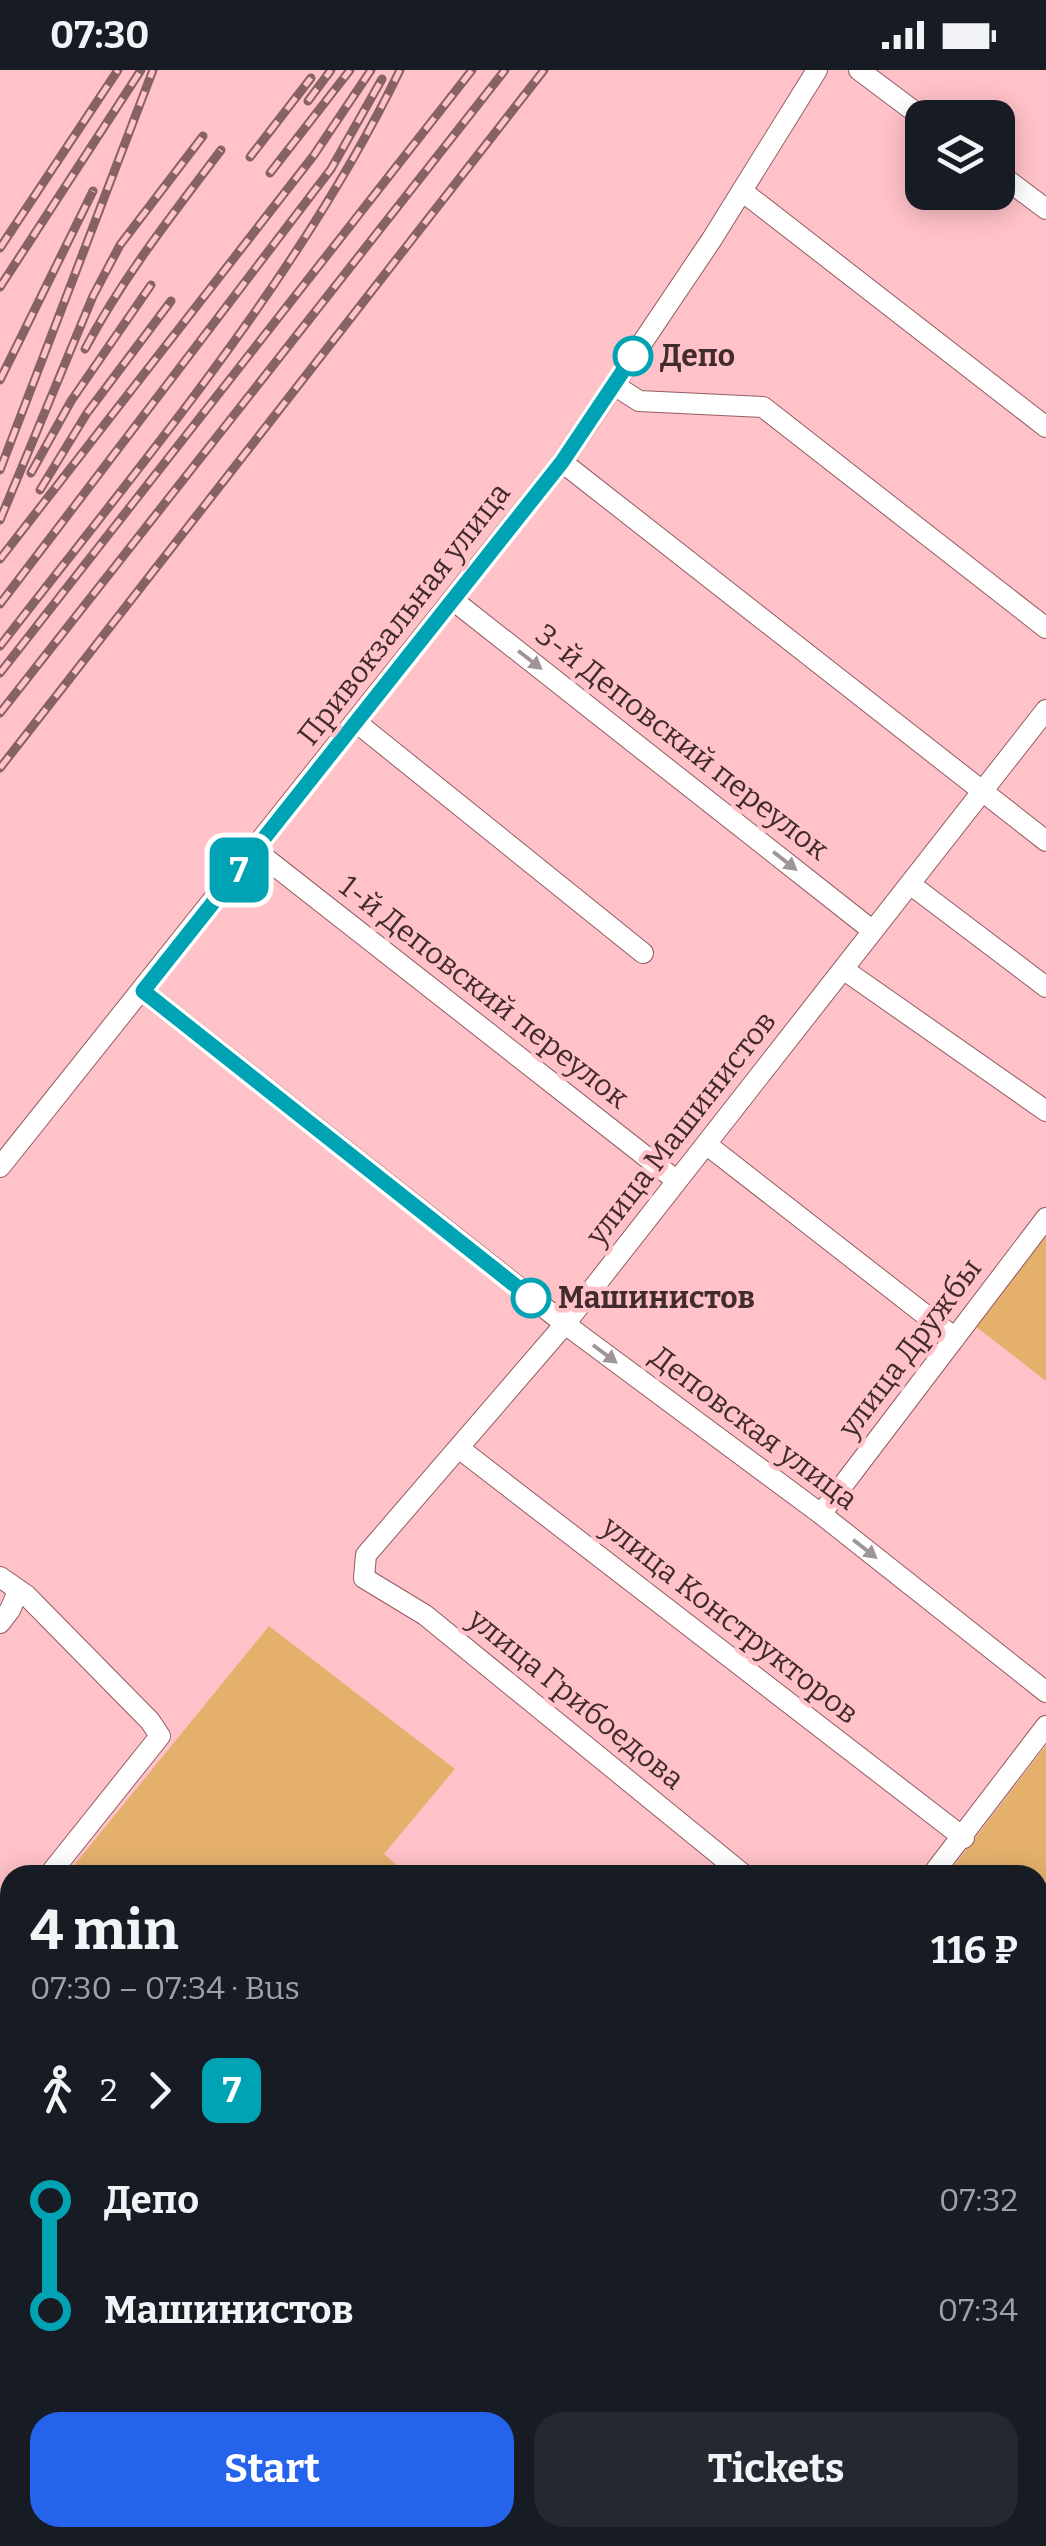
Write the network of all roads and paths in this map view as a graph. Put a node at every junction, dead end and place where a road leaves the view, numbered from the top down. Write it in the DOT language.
graph roads {
  1 [pos="817,70"];
  2 [pos="859,70"];
  3 [pos="905,104"];
  4 [pos="1015,185"];
  5 [pos="742,191"];
  6 [pos="1046,208"];
  7 [pos="614,385"];
  8 [pos="1046,428"];
  9 [pos="562,462"];
  10 [pos="453,600"];
  11 [pos="1046,628"];
  12 [pos="1046,710"];
  13 [pos="356,722"];
  14 [pos="982,792"];
  15 [pos="1046,841"];
  16 [pos="255,850"];
  17 [pos="910,884"];
  18 [pos="873,931"];
  19 [pos="643,953"];
  20 [pos="843,969"];
  21 [pos="1046,987"];
  22 [pos="143,991"];
  23 [pos="1046,1111"];
  24 [pos="706,1144"];
  25 [pos="0,1167"];
  26 [pos="677,1181"];
  27 [pos="1046,1218"];
  28 [pos="565,1324"];
  29 [pos="955,1338"];
  30 [pos="460,1448"];
  31 [pos="821,1514"];
  32 [pos="0,1577"];
  33 [pos="364,1578"];
  34 [pos="18,1591"];
  35 [pos="0,1623"];
  36 [pos="1046,1692"];
  37 [pos="1046,1726"];
  38 [pos="964,1838"];
  39 [pos="57,1865"];
  40 [pos="732,1865"];
  41 [pos="941,1865"];
  1 -- 5 [label="street, Привокзальная улица"];
  2 -- 3 [label="street"];
  4 -- 6 [label="street"];
  5 -- 7 [label="street, Привокзальная улица"];
  5 -- 8 [label="street"];
  7 -- 9 [label="street, Привокзальная улица"];
  7 -- 11 [label="street"];
  9 -- 10 [label="street, Привокзальная улица"];
  9 -- 14 [label="street"];
  10 -- 13 [label="street, Привокзальная улица"];
  10 -- 18 [label="street, 3-й Деповский переулок, one-way"];
  12 -- 14 [label="street, улица Машинистов"];
  13 -- 16 [label="street, Привокзальная улица"];
  13 -- 19 [label="street"];
  14 -- 15 [label="street"];
  14 -- 17 [label="street, улица Машинистов"];
  16 -- 22 [label="street, Привокзальная улица"];
  16 -- 26 [label="street, 1-й Деповский переулок"];
  17 -- 18 [label="street, улица Машинистов"];
  17 -- 21 [label="street"];
  18 -- 20 [label="street, улица Машинистов"];
  20 -- 23 [label="street"];
  20 -- 24 [label="street, улица Машинистов"];
  22 -- 25 [label="street, Привокзальная улица"];
  22 -- 28 [label="street, Деповская улица"];
  24 -- 26 [label="street, улица Машинистов"];
  24 -- 29 [label="street"];
  26 -- 28 [label="street, улица Машинистов"];
  27 -- 29 [label="street, улица Дружбы"];
  28 -- 30 [label="street, улица Машинистов"];
  28 -- 31 [label="street, Деповская улица, one-way"];
  29 -- 31 [label="street, улица Дружбы"];
  30 -- 33 [label="street, улица Машинистов"];
  30 -- 38 [label="street, улица Конструкторов"];
  31 -- 36 [label="street, Деповская улица, one-way"];
  32 -- 34 [label="street"];
  33 -- 40 [label="street, улица Грибоедова"];
  34 -- 35 [label="street"];
  34 -- 39 [label="street"];
  37 -- 38 [label="street"];
  38 -- 41 [label="street"];
}
